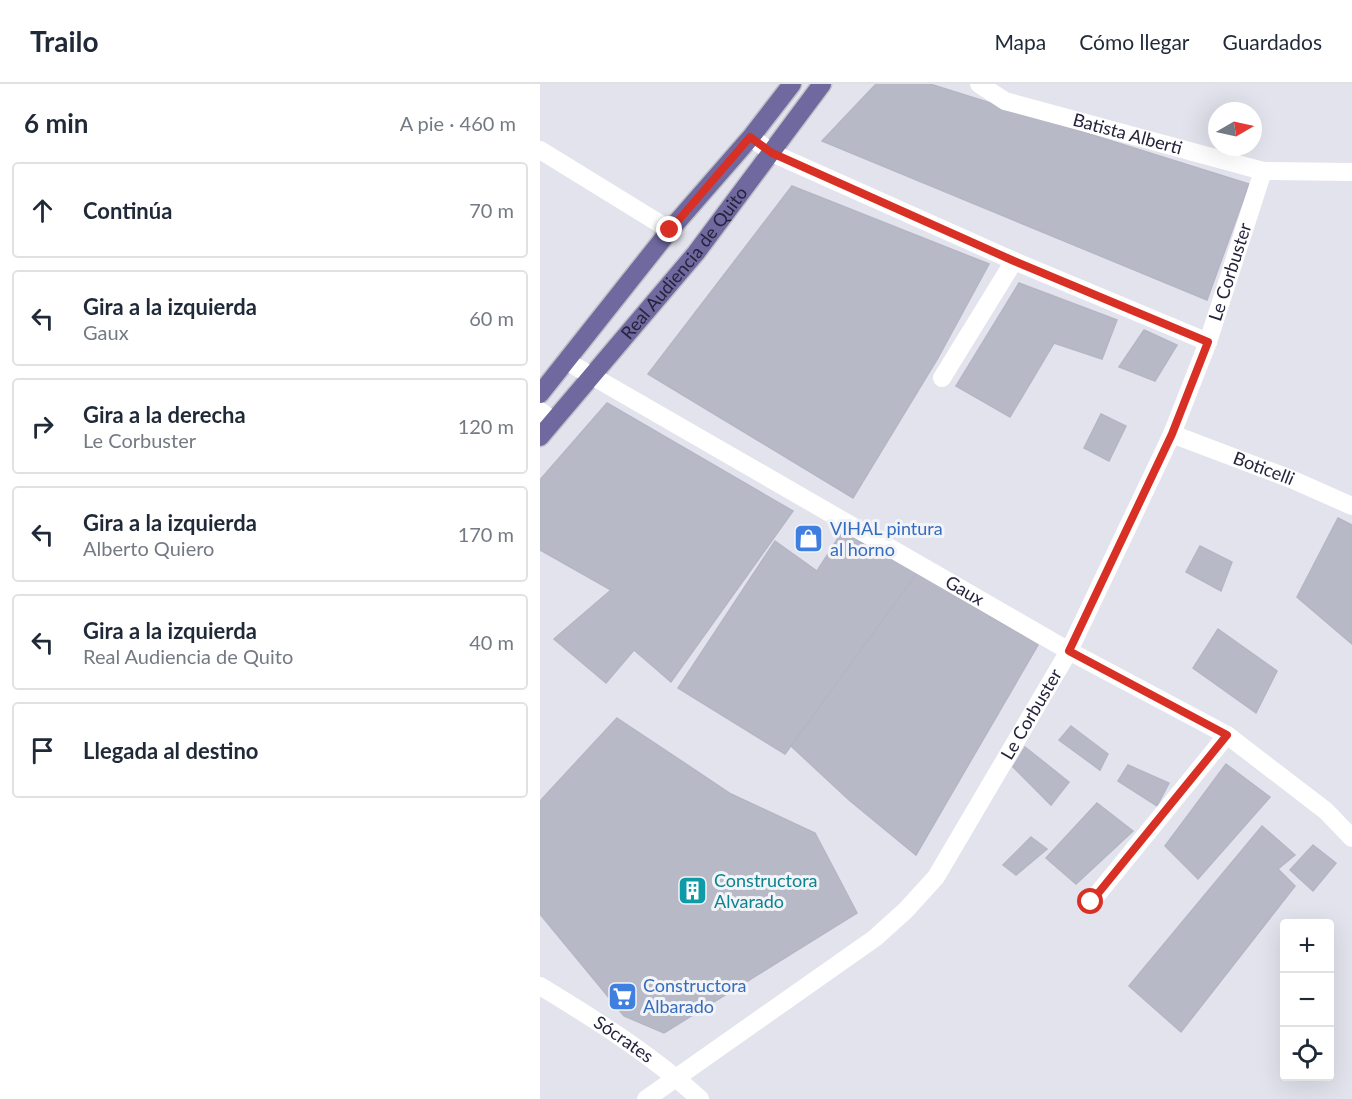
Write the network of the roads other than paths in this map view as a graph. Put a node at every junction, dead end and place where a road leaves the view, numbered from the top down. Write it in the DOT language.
graph roads {
  1 [pos="792,84"];
  2 [pos="822,84"];
  3 [pos="978,84"];
  4 [pos="750,137"];
  5 [pos="540,150"];
  6 [pos="772,153"];
  7 [pos="1263,171"];
  8 [pos="1352,172"];
  9 [pos="670,230"];
  10 [pos="1014,261"];
  11 [pos="1208,342"];
  12 [pos="566,361"];
  13 [pos="590,376"];
  14 [pos="942,378"];
  15 [pos="540,394"];
  16 [pos="546,416"];
  17 [pos="1172,434"];
  18 [pos="540,436"];
  19 [pos="1352,506"];
  20 [pos="1069,651"];
  21 [pos="1227,735"];
  22 [pos="1352,838"];
  23 [pos="1091,902"];
  24 [pos="540,986"];
  25 [pos="675,1076"];
  26 [pos="646,1099"];
  27 [pos="700,1099"];
  1 -- 4 [label="main road, Real Audiencia de Quito"];
  2 -- 6 [label="main road, Real Audiencia de Quito"];
  3 -- 7 [label="street, Batista Alberti"];
  4 -- 6 [label="street"];
  4 -- 9 [label="main road, Real Audiencia de Quito"];
  5 -- 9 [label="street"];
  6 -- 10 [label="street"];
  6 -- 13 [label="main road, Real Audiencia de Quito"];
  7 -- 8 [label="street, Batista Alberti"];
  7 -- 11 [label="street, Le Corbuster"];
  9 -- 12 [label="main road, Real Audiencia de Quito"];
  10 -- 11 [label="street"];
  10 -- 14 [label="street"];
  11 -- 17 [label="street, Le Corbuster"];
  12 -- 13 [label="street, Gaux"];
  12 -- 15 [label="main road, Real Audiencia de Quito"];
  13 -- 16 [label="main road, Real Audiencia de Quito"];
  13 -- 20 [label="street, Gaux"];
  16 -- 18 [label="main road, Real Audiencia de Quito"];
  17 -- 19 [label="street, Boticelli"];
  17 -- 20 [label="street, Le Corbuster"];
  20 -- 21 [label="street, Gaux"];
  20 -- 25 [label="street, Le Corbuster"];
  21 -- 22 [label="street, Gaux"];
  21 -- 23 [label="street"];
  24 -- 25 [label="street, Sócrates"];
  25 -- 26 [label="street, Le Corbuster"];
  25 -- 27 [label="street, Sócrates"];
}
